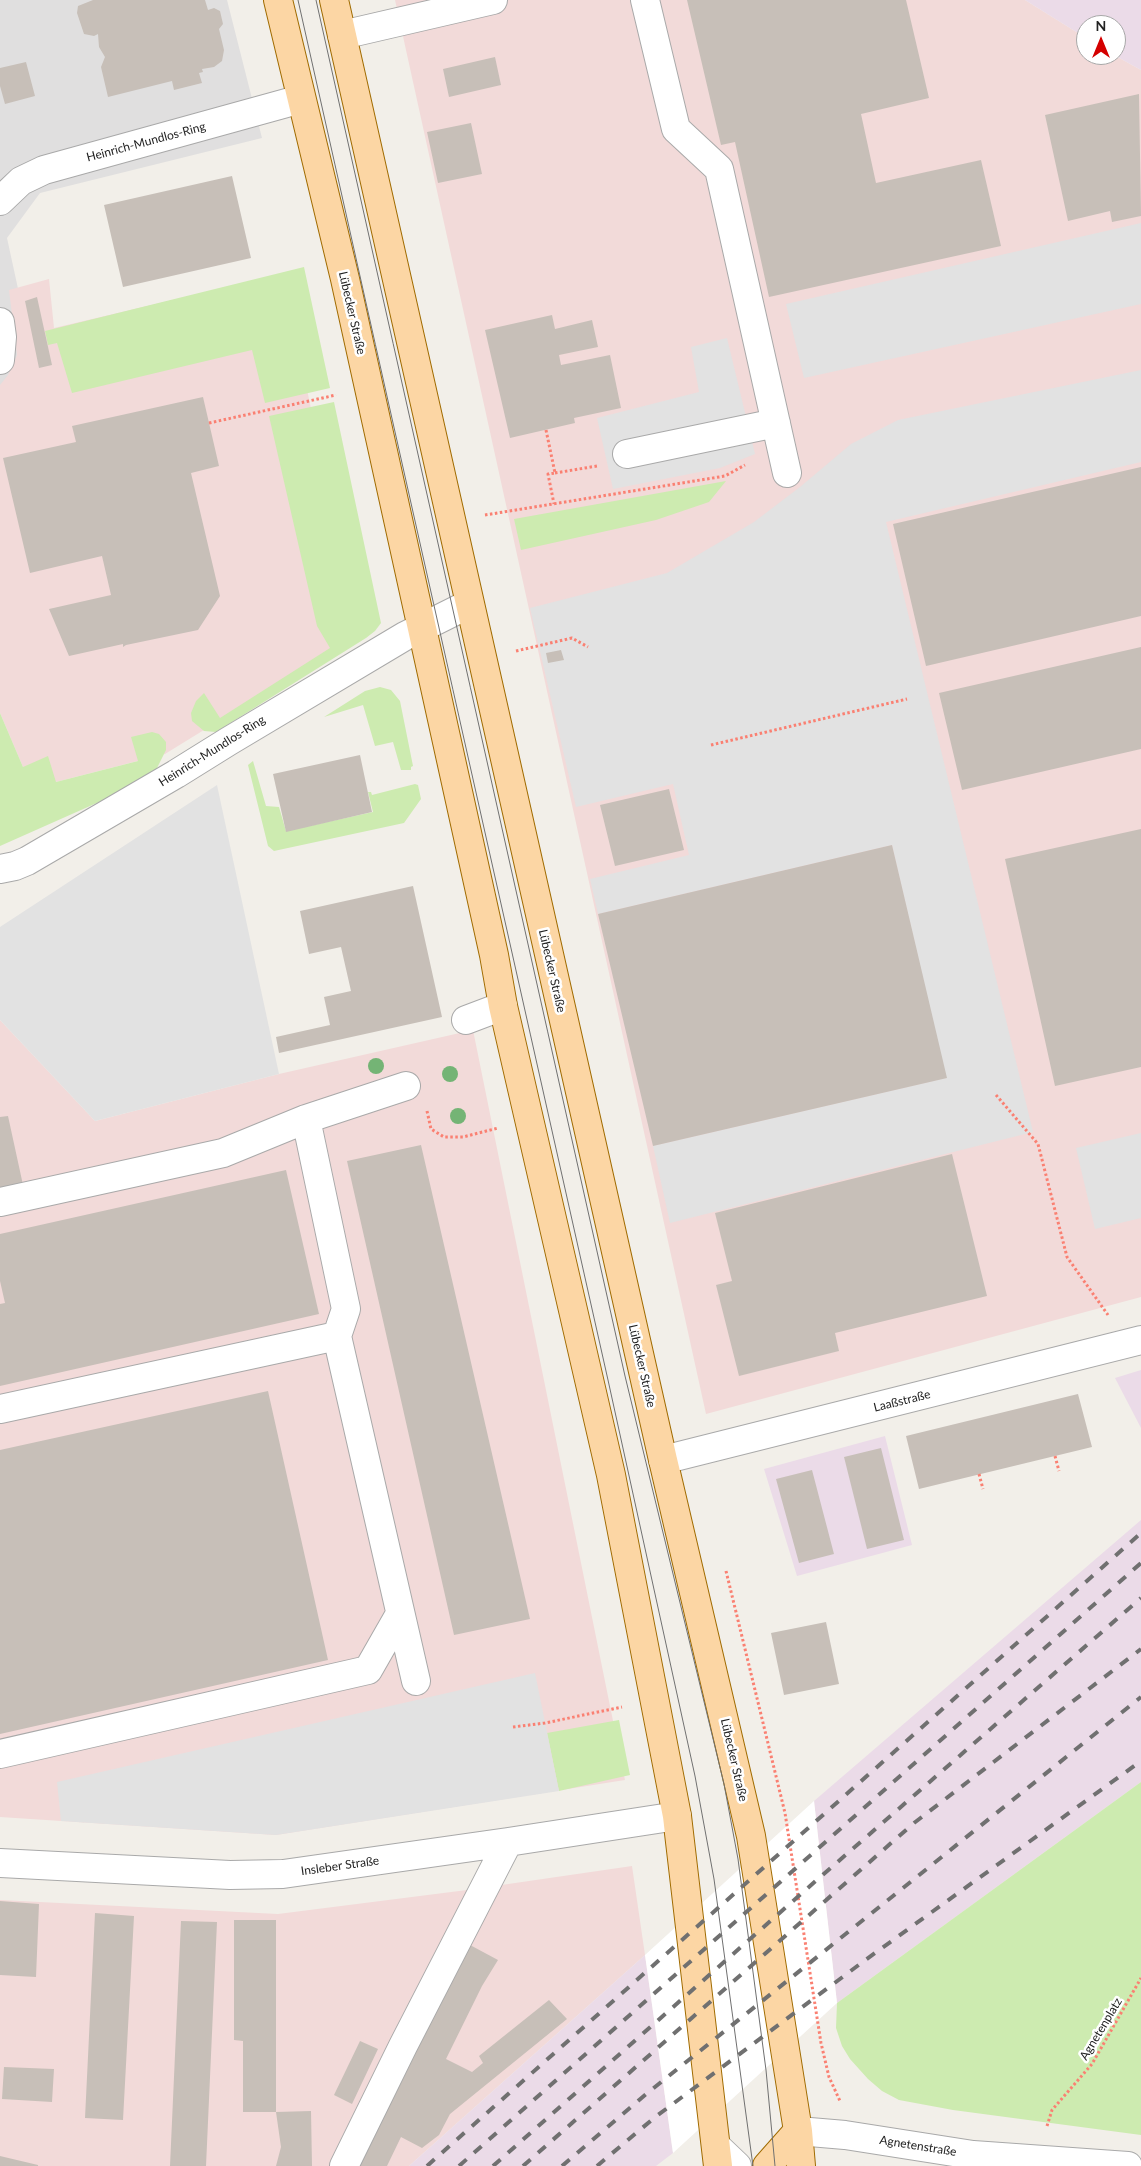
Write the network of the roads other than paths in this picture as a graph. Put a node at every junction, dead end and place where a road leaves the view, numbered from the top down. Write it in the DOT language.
graph roads {
  1 [pos="278,0"];
  2 [pos="334,0"];
  3 [pos="493,0"];
  4 [pos="644,0"];
  5 [pos="342,35"];
  6 [pos="300,99"];
  7 [pos="0,200"];
  8 [pos="0,322"];
  9 [pos="0,360"];
  10 [pos="776,423"];
  11 [pos="627,454"];
  12 [pos="787,472"];
  13 [pos="469,604"];
  14 [pos="422,627"];
  15 [pos="0,869"];
  16 [pos="503,1006"];
  17 [pos="466,1020"];
  18 [pos="406,1086"];
  19 [pos="306,1120"];
  20 [pos="0,1202"];
  21 [pos="337,1336"];
  22 [pos="1141,1340"];
  23 [pos="0,1410"];
  24 [pos="663,1460"];
  25 [pos="400,1614"];
  26 [pos="416,1681"];
  27 [pos="0,1754"];
  28 [pos="677,1816"];
  29 [pos="508,1842"];
  30 [pos="0,1863"];
  31 [pos="798,2131"];
  32 [pos="717,2156"];
  33 [pos="344,2166"];
  34 [pos="737,2166"];
  35 [pos="767,2166"];
  36 [pos="801,2166"];
  37 [pos="1128,2166"];
  1 -- 6 [label="main road, Lübecker Straße"];
  2 -- 5 [label="main road, Lübecker Straße"];
  3 -- 5 [label="street"];
  4 -- 10 [label="street"];
  5 -- 13 [label="main road, Lübecker Straße"];
  6 -- 7 [label="street, Heinrich-Mundlos-Ring"];
  6 -- 14 [label="main road, Lübecker Straße"];
  8 -- 9 [label="street"];
  10 -- 11 [label="street"];
  10 -- 12 [label="street"];
  13 -- 14 [label="street"];
  13 -- 24 [label="main road, Lübecker Straße"];
  14 -- 15 [label="street, Heinrich-Mundlos-Ring"];
  14 -- 16 [label="main road, Lübecker Straße"];
  16 -- 17 [label="street"];
  16 -- 28 [label="main road, Lübecker Straße"];
  18 -- 19 [label="street"];
  19 -- 20 [label="street"];
  19 -- 21 [label="street"];
  21 -- 23 [label="street"];
  21 -- 25 [label="street"];
  22 -- 24 [label="street, Laaßstraße"];
  24 -- 31 [label="main road, Lübecker Straße"];
  25 -- 26 [label="street"];
  25 -- 27 [label="street"];
  28 -- 29 [label="street, Insleber Straße"];
  28 -- 32 [label="main road, Lübecker Straße"];
  29 -- 30 [label="street, Insleber Straße"];
  29 -- 33 [label="street"];
  31 -- 35 [label="main road"];
  31 -- 36 [label="main road, Lübecker Straße"];
  31 -- 37 [label="street, Agnetenstraße"];
  32 -- 34 [label="street"];
}
